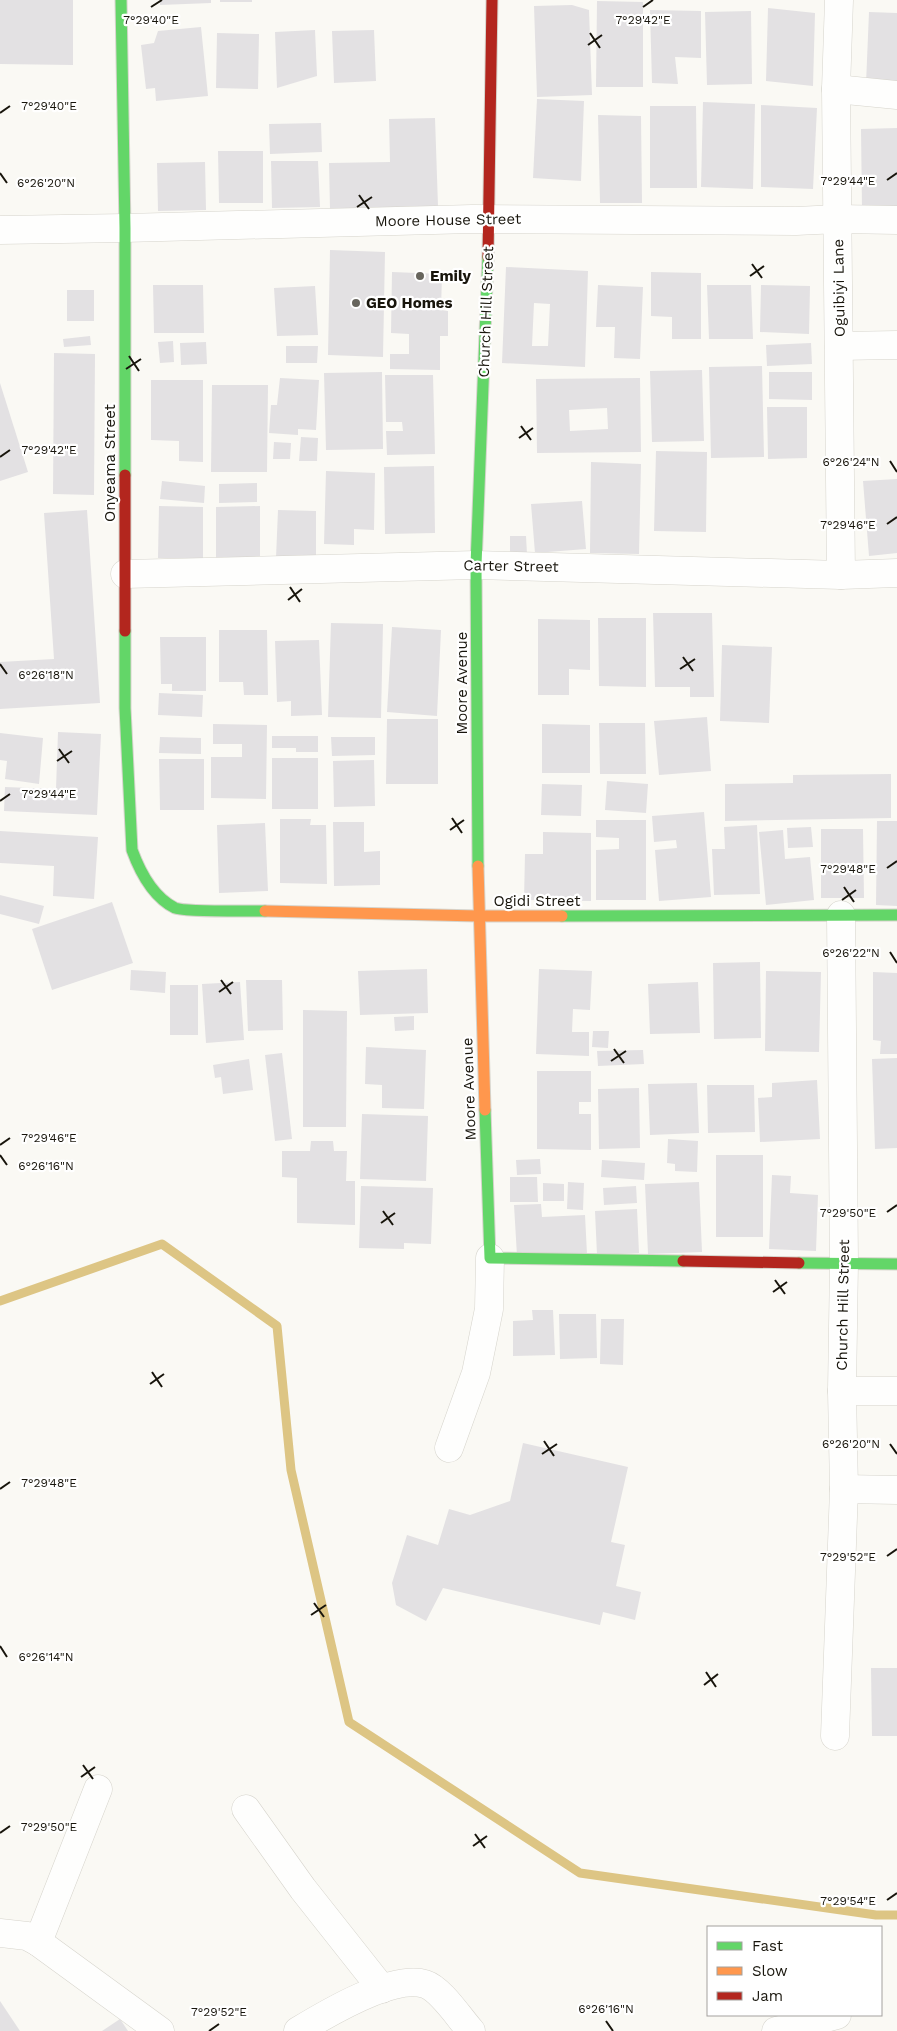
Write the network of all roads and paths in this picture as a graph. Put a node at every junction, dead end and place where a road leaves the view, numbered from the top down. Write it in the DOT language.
graph roads {
  1 [pos="121,0"];
  2 [pos="492,0"];
  3 [pos="839,0"];
  4 [pos="836,89"];
  5 [pos="897,95"];
  6 [pos="489,219"];
  7 [pos="838,219"];
  8 [pos="897,220"];
  9 [pos="126,228"];
  10 [pos="0,230"];
  11 [pos="897,345"];
  12 [pos="839,346"];
  13 [pos="476,565"];
  14 [pos="897,573"];
  15 [pos="125,574"];
  16 [pos="842,575"];
  17 [pos="177,909"];
  18 [pos="841,915"];
  19 [pos="897,915"];
  20 [pos="478,916"];
  21 [pos="490,1258"];
  22 [pos="844,1263"];
  23 [pos="897,1264"];
  24 [pos="842,1391"];
  25 [pos="897,1391"];
  26 [pos="449,1448"];
  27 [pos="844,1489"];
  28 [pos="897,1490"];
  29 [pos="835,1736"];
  30 [pos="98,1789"];
  31 [pos="246,1809"];
  32 [pos="0,1933"];
  33 [pos="38,1942"];
  34 [pos="382,1989"];
  35 [pos="833,2016"];
  36 [pos="160,2031"];
  37 [pos="298,2031"];
  38 [pos="471,2031"];
  39 [pos="776,2031"];
  1 -- 9 [label="street, Onyeama Street"];
  2 -- 6 [label="street, Church Hill Street"];
  3 -- 4 [label="street, Oguibiyi Lane"];
  4 -- 5 [label="street"];
  4 -- 7 [label="street, Oguibiyi Lane"];
  6 -- 7 [label="street, Moore House Street"];
  6 -- 9 [label="street, Moore House Street"];
  6 -- 13 [label="street, Church Hill Street"];
  7 -- 8 [label="street, Moore House Street"];
  7 -- 12 [label="street, Oguibiyi Lane"];
  9 -- 10 [label="street, Moore House Street"];
  9 -- 15 [label="street, Onyeama Street"];
  11 -- 12 [label="street"];
  12 -- 16 [label="street, Oguibiyi Lane"];
  13 -- 15 [label="street, Carter Street"];
  13 -- 16 [label="street, Carter Street"];
  13 -- 20 [label="street, Moore Avenue"];
  14 -- 16 [label="street, Carter Street"];
  15 -- 17 [label="street, Onyeama Street"];
  17 -- 20 [label="street, Ogidi Street"];
  18 -- 19 [label="street, Ogidi Street"];
  18 -- 20 [label="street, Ogidi Street"];
  18 -- 22 [label="street, Church Hill Street"];
  20 -- 21 [label="street, Moore Avenue"];
  21 -- 22 [label="street"];
  21 -- 26 [label="street"];
  22 -- 23 [label="street"];
  22 -- 24 [label="street, Church Hill Street"];
  24 -- 25 [label="street"];
  24 -- 27 [label="street, Church Hill Street"];
  27 -- 28 [label="street"];
  27 -- 29 [label="street, Church Hill Street"];
  30 -- 33 [label="street"];
  31 -- 34 [label="street"];
  32 -- 33 [label="street"];
  33 -- 36 [label="street"];
  34 -- 37 [label="street"];
  34 -- 38 [label="street"];
  35 -- 39 [label="street"];
}
